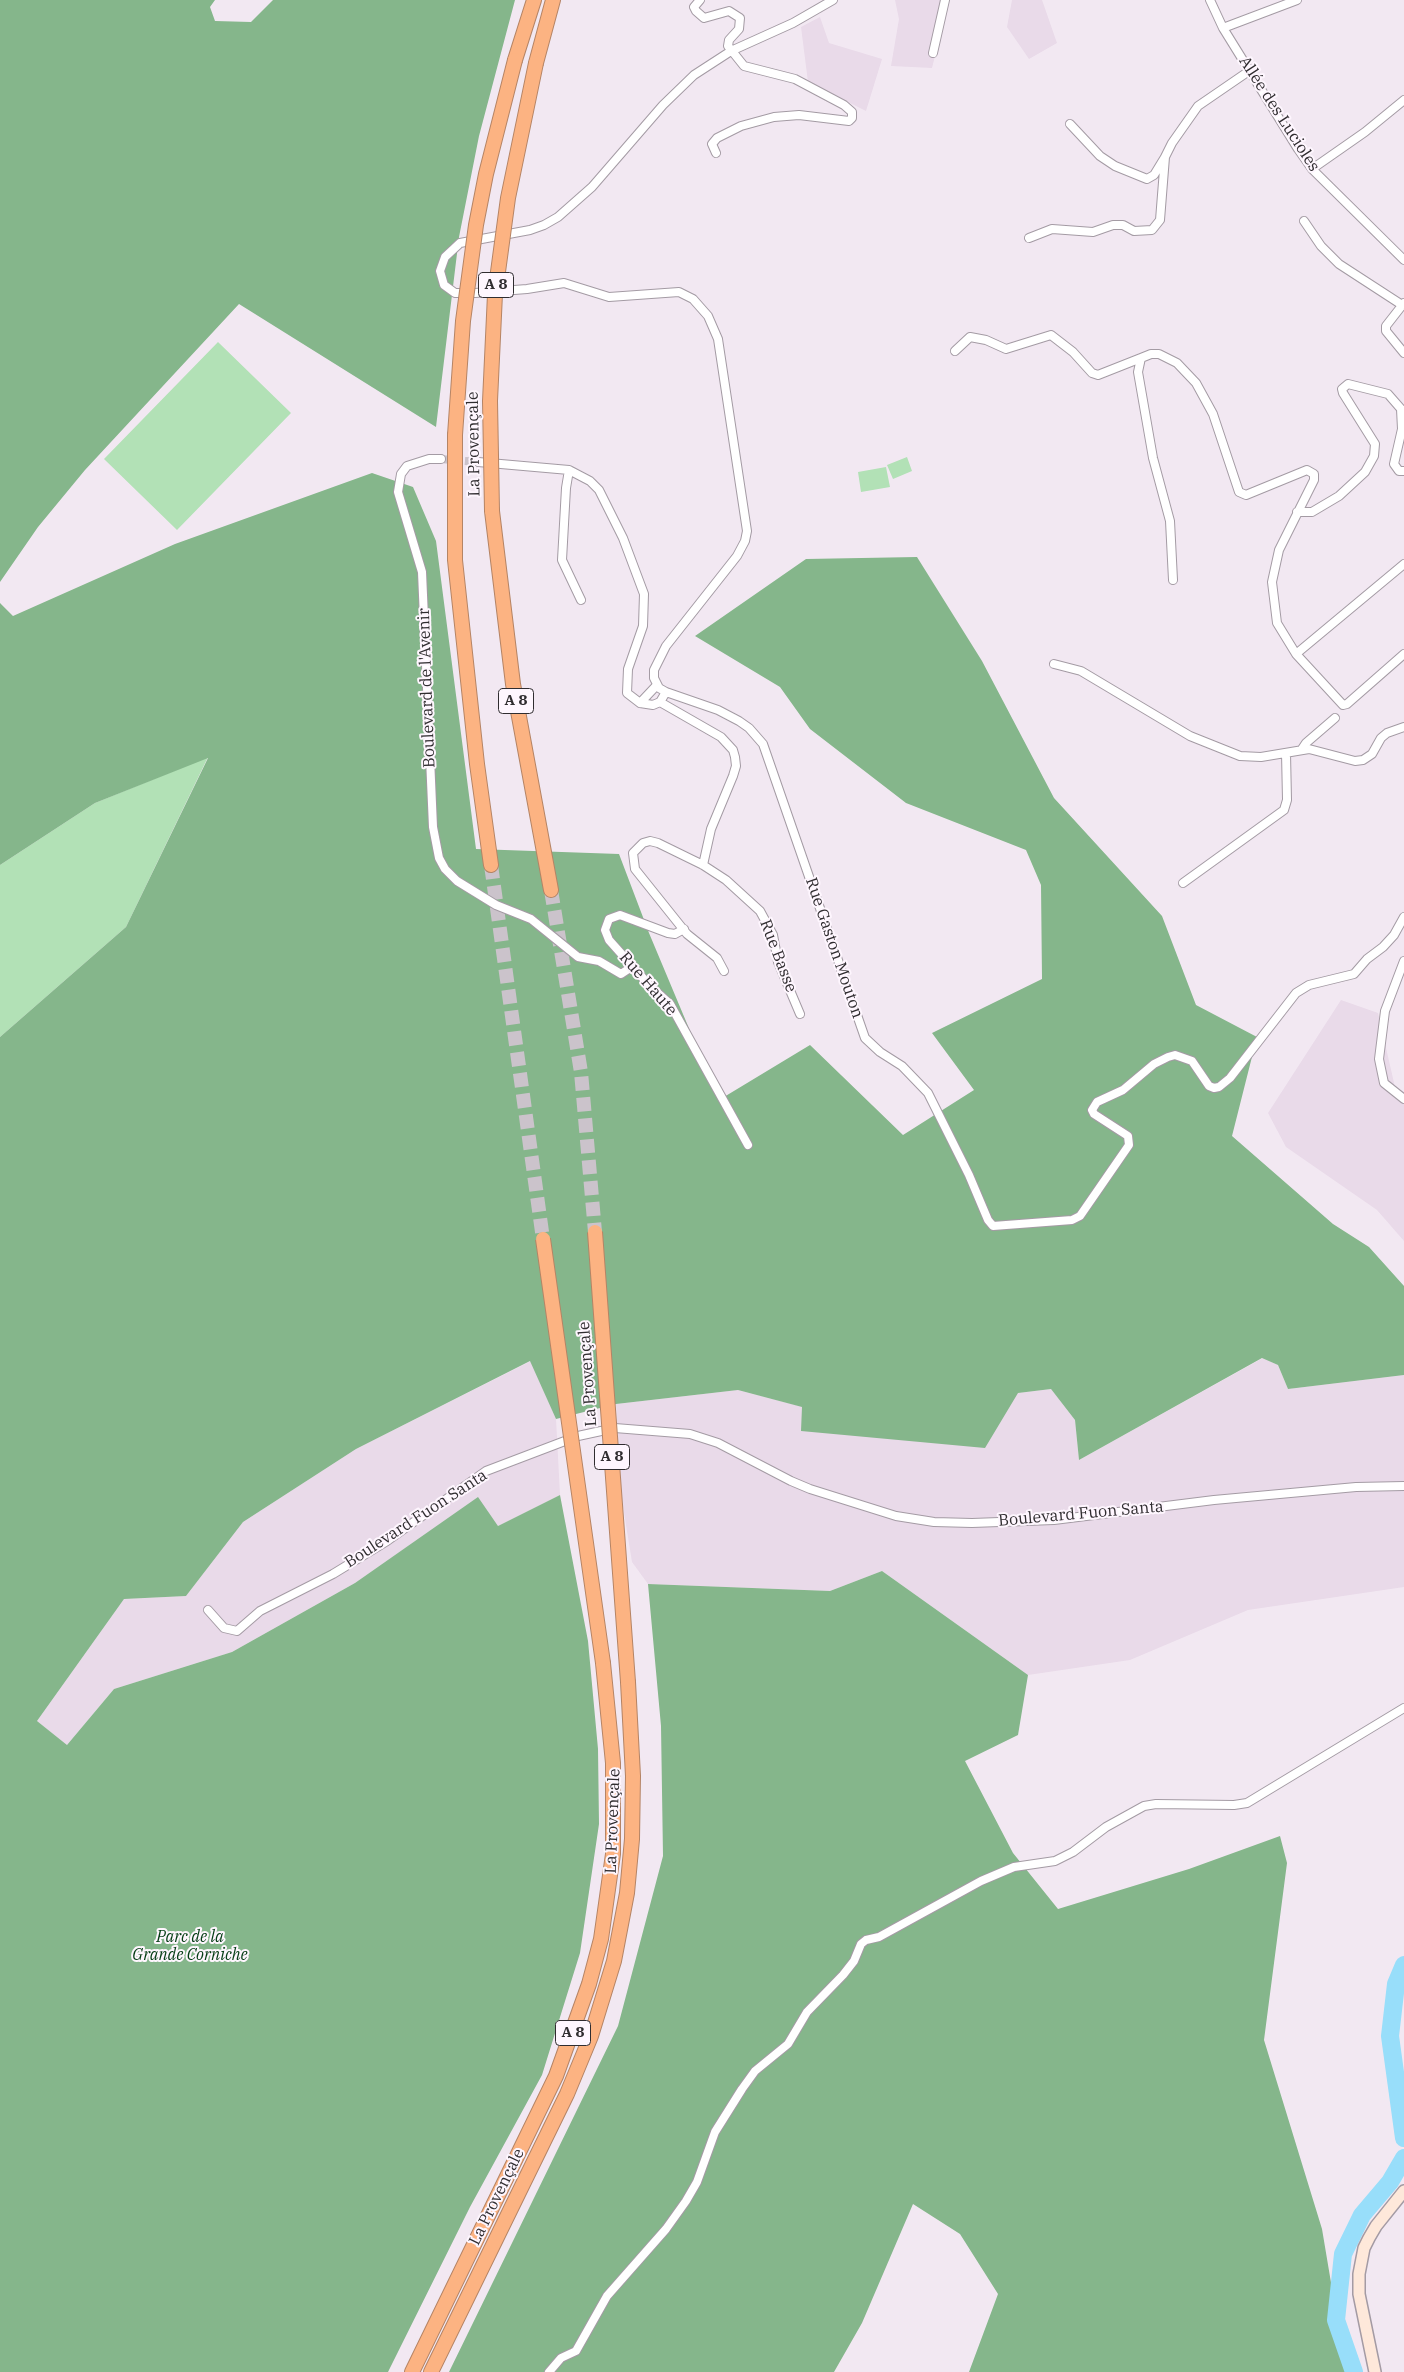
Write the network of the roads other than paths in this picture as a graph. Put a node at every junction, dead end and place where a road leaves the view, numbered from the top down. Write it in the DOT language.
graph roads {
  1 [pos="534,0"];
  2 [pos="553,0"];
  3 [pos="700,0"];
  4 [pos="833,0"];
  5 [pos="945,0"];
  6 [pos="1210,0"];
  7 [pos="1297,0"];
  8 [pos="1223,28"];
  9 [pos="731,51"];
  10 [pos="933,53"];
  11 [pos="1249,70"];
  12 [pos="1404,100"];
  13 [pos="1070,124"];
  14 [pos="716,153"];
  15 [pos="1165,156"];
  16 [pos="1312,169"];
  17 [pos="1304,221"];
  18 [pos="1029,238"];
  19 [pos="1404,260"];
  20 [pos="1403,304"];
  21 [pos="955,351"];
  22 [pos="1404,352"];
  23 [pos="1141,358"];
  24 [pos="441,459"];
  25 [pos="478,462"];
  26 [pos="569,470"];
  27 [pos="1404,471"];
  28 [pos="1297,512"];
  29 [pos="1404,564"];
  30 [pos="1174,580"];
  31 [pos="581,600"];
  32 [pos="1296,654"];
  33 [pos="1404,654"];
  34 [pos="1054,664"];
  35 [pos="657,685"];
  36 [pos="666,692"];
  37 [pos="660,702"];
  38 [pos="640,703"];
  39 [pos="1335,718"];
  40 [pos="1404,727"];
  41 [pos="1302,749"];
  42 [pos="1286,753"];
  43 [pos="490,864"];
  44 [pos="703,865"];
  45 [pos="1183,882"];
  46 [pos="551,890"];
  47 [pos="1404,917"];
  48 [pos="684,930"];
  49 [pos="1404,961"];
  50 [pos="633,966"];
  51 [pos="724,971"];
  52 [pos="800,1014"];
  53 [pos="1404,1099"];
  54 [pos="748,1145"];
  55 [pos="595,1232"];
  56 [pos="542,1239"];
  57 [pos="1404,1486"];
  58 [pos="208,1610"];
  59 [pos="1404,1708"];
  60 [pos="1404,2190"];
  61 [pos="412,2372"];
  62 [pos="431,2372"];
  63 [pos="549,2372"];
  64 [pos="1375,2372"];
  1 -- 43 [label="highway, La Provençale / A 8, bridge"];
  2 -- 46 [label="highway, La Provençale / A 8, bridge"];
  3 -- 9 [label="street"];
  4 -- 9 [label="street"];
  5 -- 10 [label="street"];
  6 -- 8 [label="street, Allée des Lucioles"];
  7 -- 8 [label="street"];
  8 -- 11 [label="street, Allée des Lucioles"];
  9 -- 14 [label="street"];
  9 -- 35 [label="street"];
  11 -- 15 [label="street"];
  11 -- 16 [label="street, Allée des Lucioles"];
  12 -- 16 [label="street"];
  13 -- 15 [label="street"];
  15 -- 18 [label="street"];
  16 -- 19 [label="street, Allée des Lucioles"];
  17 -- 20 [label="street"];
  20 -- 22 [label="street"];
  21 -- 23 [label="street"];
  23 -- 28 [label="street"];
  23 -- 30 [label="street"];
  24 -- 50 [label="street, Boulevard de l'Avenir"];
  25 -- 26 [label="street"];
  26 -- 31 [label="street"];
  26 -- 38 [label="street"];
  27 -- 28 [label="street"];
  28 -- 32 [label="street"];
  29 -- 32 [label="street"];
  32 -- 33 [label="street"];
  34 -- 42 [label="street"];
  35 -- 36 [label="street, Rue Gaston Mouton"];
  35 -- 38 [label="street"];
  36 -- 37 [label="street"];
  36 -- 47 [label="street, Rue Gaston Mouton"];
  37 -- 38 [label="street"];
  37 -- 44 [label="street"];
  39 -- 41 [label="street"];
  40 -- 41 [label="street"];
  41 -- 42 [label="street"];
  42 -- 45 [label="street"];
  44 -- 48 [label="street, Rue Basse"];
  44 -- 52 [label="street, Rue Basse"];
  48 -- 50 [label="street, Rue Haute"];
  48 -- 51 [label="street"];
  49 -- 53 [label="street"];
  50 -- 54 [label="street, Rue Haute"];
  55 -- 62 [label="highway, La Provençale / A 8, bridge"];
  56 -- 61 [label="highway, La Provençale / A 8, bridge"];
  57 -- 58 [label="street, Boulevard Fuon Santa"];
  59 -- 63 [label="street"];
  60 -- 64 [label="main road"];
}
